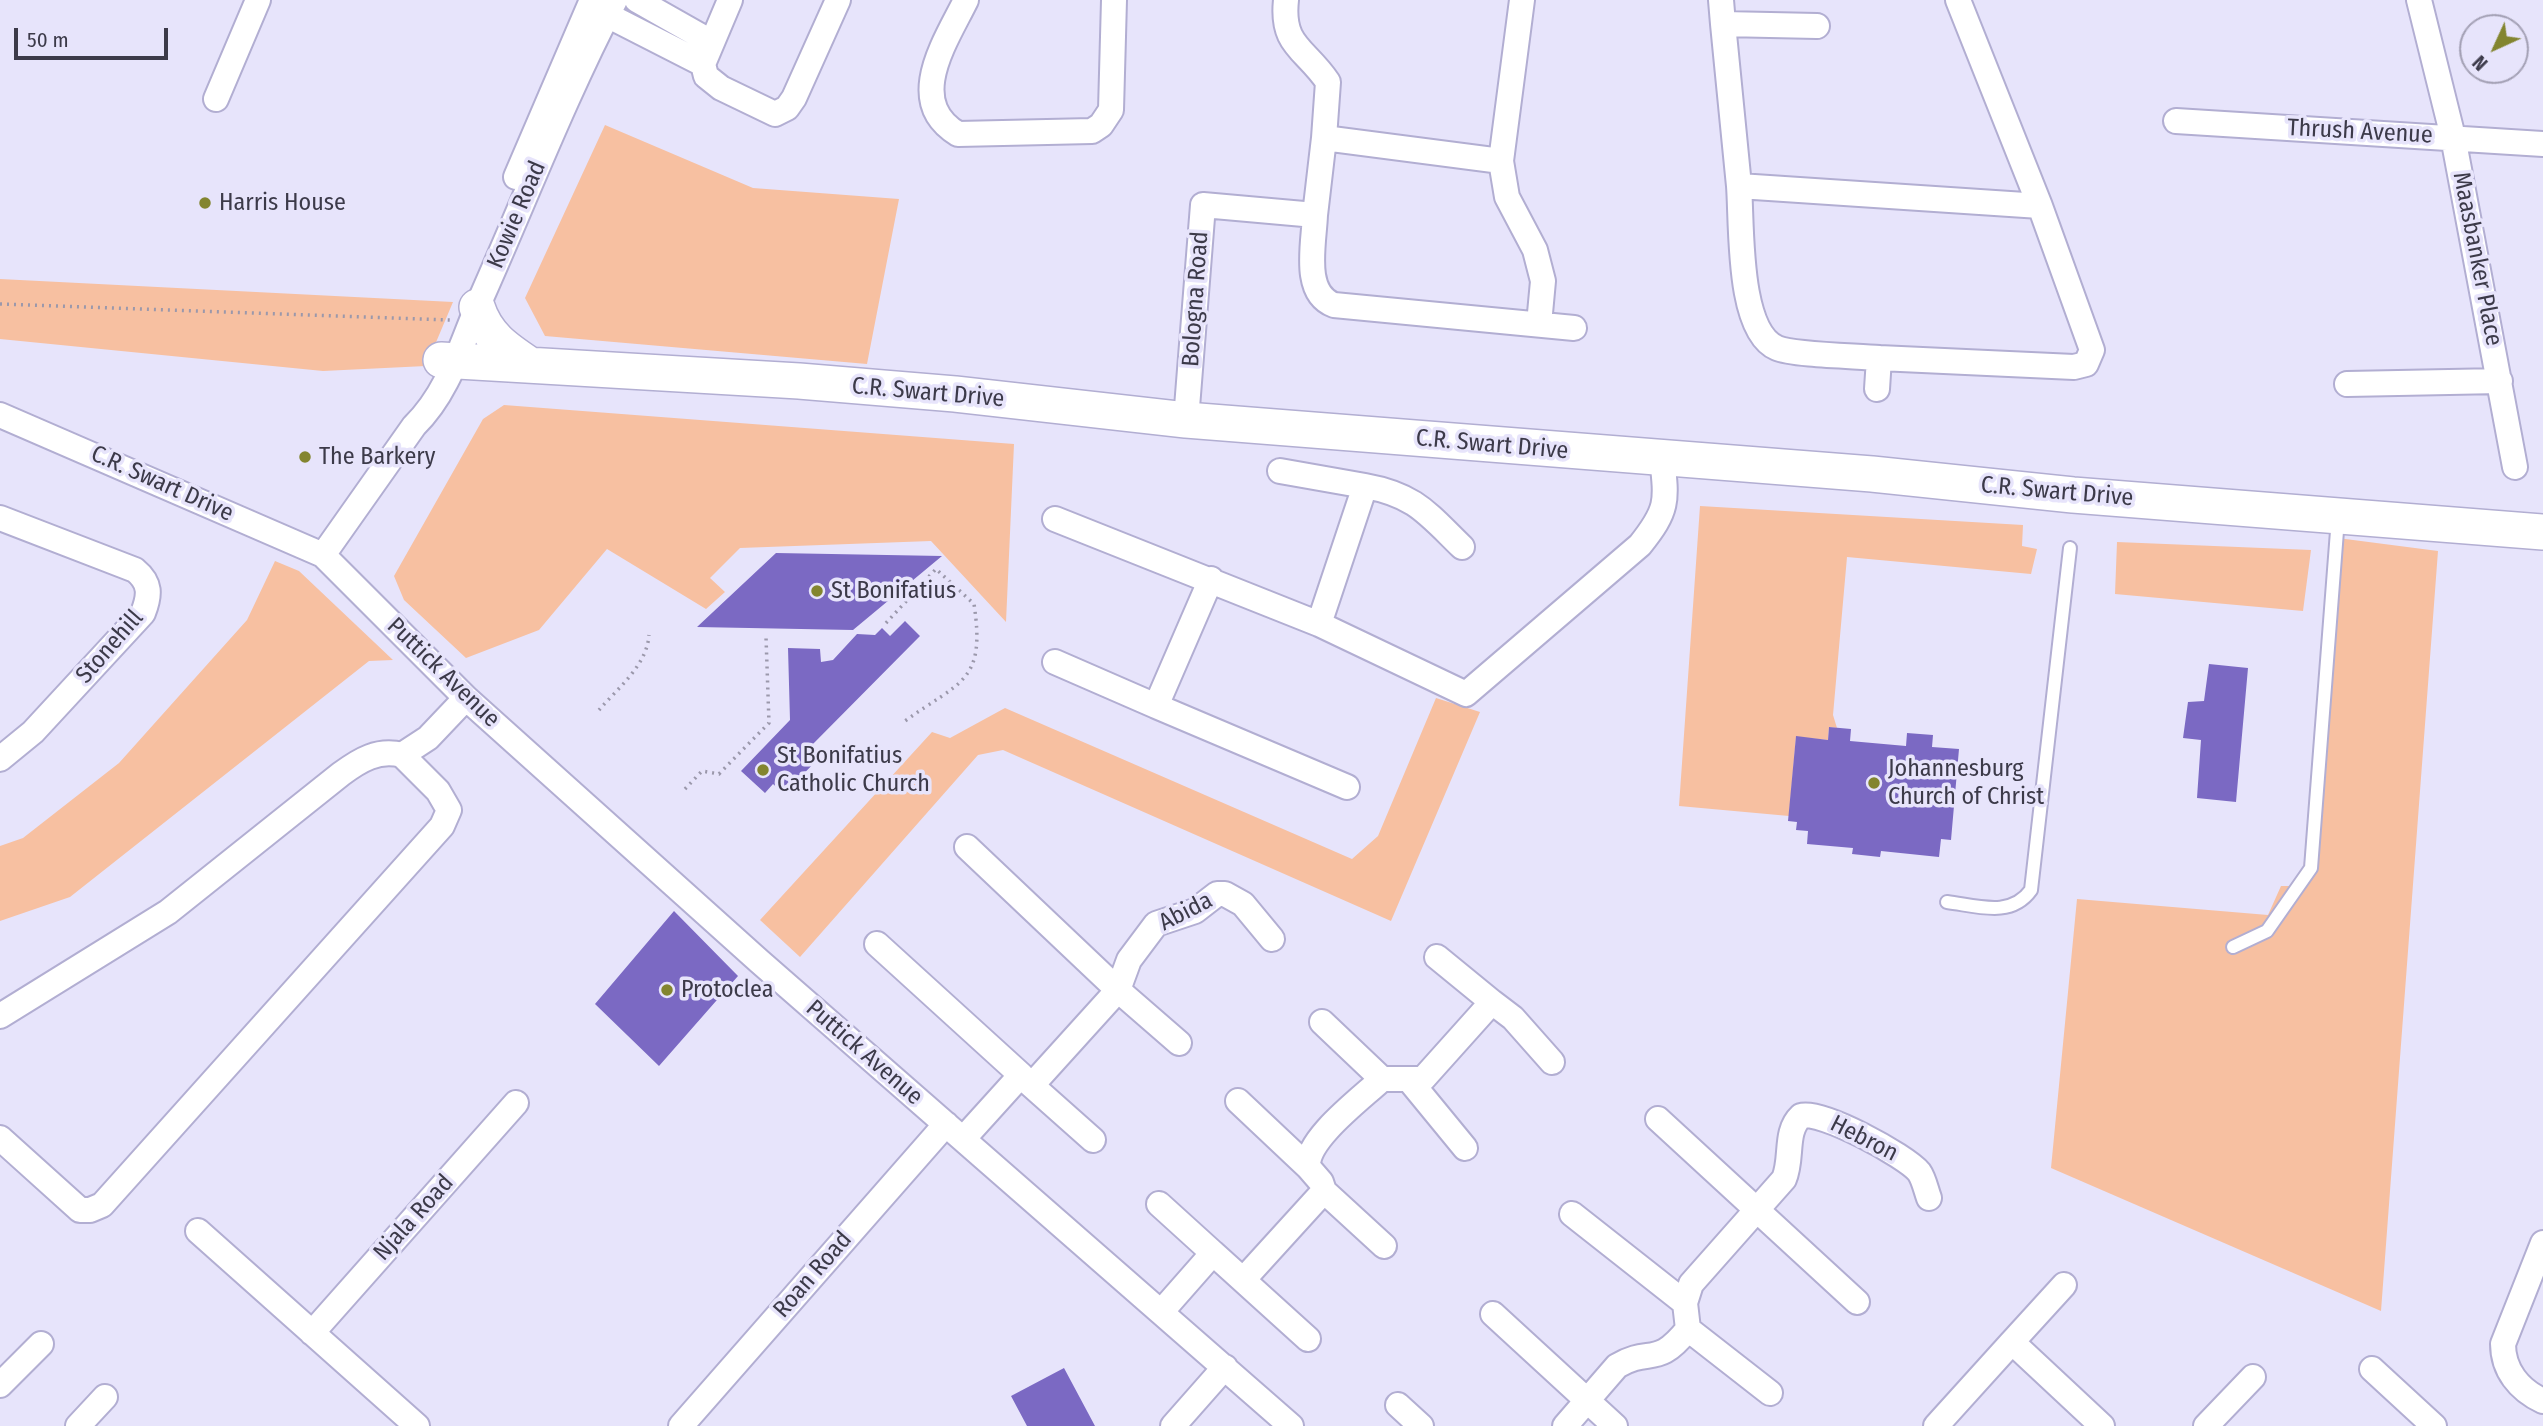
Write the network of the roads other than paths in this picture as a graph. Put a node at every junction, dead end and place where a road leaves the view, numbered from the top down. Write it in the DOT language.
graph roads {
  1 [pos="258,0"];
  2 [pos="637,0"];
  3 [pos="730,0"];
  4 [pos="838,0"];
  5 [pos="967,0"];
  6 [pos="1114,0"];
  7 [pos="1286,0"];
  8 [pos="1522,0"];
  9 [pos="1958,0"];
  10 [pos="2419,0"];
  11 [pos="599,3"];
  12 [pos="1722,12"];
  13 [pos="1817,26"];
  14 [pos="707,53"];
  15 [pos="216,99"];
  16 [pos="2176,121"];
  17 [pos="2453,137"];
  18 [pos="1324,138"];
  19 [pos="2543,144"];
  20 [pos="1501,161"];
  21 [pos="1739,186"];
  22 [pos="2040,206"];
  23 [pos="1315,215"];
  24 [pos="468,314"];
  25 [pos="1539,324"];
  26 [pos="1574,328"];
  27 [pos="1879,358"];
  28 [pos="449,361"];
  29 [pos="530,365"];
  30 [pos="2500,381"];
  31 [pos="2347,384"];
  32 [pos="1877,389"];
  33 [pos="0,415"];
  34 [pos="1186,420"];
  35 [pos="1662,458"];
  36 [pos="2515,467"];
  37 [pos="1280,471"];
  38 [pos="1365,486"];
  39 [pos="2338,514"];
  40 [pos="0,518"];
  41 [pos="1055,519"];
  42 [pos="2543,532"];
  43 [pos="1462,547"];
  44 [pos="2070,548"];
  45 [pos="323,555"];
  46 [pos="1211,579"];
  47 [pos="1319,624"];
  48 [pos="1055,662"];
  49 [pos="466,698"];
  50 [pos="1156,706"];
  51 [pos="402,755"];
  52 [pos="0,759"];
  53 [pos="1347,787"];
  54 [pos="967,847"];
  55 [pos="1947,902"];
  56 [pos="1272,939"];
  57 [pos="877,944"];
  58 [pos="2233,947"];
  59 [pos="1437,957"];
  60 [pos="1118,990"];
  61 [pos="1492,1002"];
  62 [pos="0,1016"];
  63 [pos="1322,1022"];
  64 [pos="1180,1042"];
  65 [pos="1552,1062"];
  66 [pos="1382,1079"];
  67 [pos="1026,1080"];
  68 [pos="1410,1081"];
  69 [pos="1238,1101"];
  70 [pos="516,1103"];
  71 [pos="1658,1119"];
  72 [pos="955,1131"];
  73 [pos="0,1138"];
  74 [pos="1093,1140"];
  75 [pos="1465,1149"];
  76 [pos="1308,1167"];
  77 [pos="1324,1191"];
  78 [pos="1929,1198"];
  79 [pos="1159,1204"];
  80 [pos="1758,1209"];
  81 [pos="1572,1214"];
  82 [pos="198,1231"];
  83 [pos="2543,1243"];
  84 [pos="1384,1246"];
  85 [pos="1213,1253"];
  86 [pos="1243,1280"];
  87 [pos="2064,1285"];
  88 [pos="1857,1302"];
  89 [pos="1685,1303"];
  90 [pos="1162,1311"];
  91 [pos="1493,1314"];
  92 [pos="1688,1329"];
  93 [pos="312,1333"];
  94 [pos="1308,1339"];
  95 [pos="2012,1342"];
  96 [pos="41,1344"];
  97 [pos="1225,1367"];
  98 [pos="2372,1369"];
  99 [pos="2253,1377"];
  100 [pos="0,1384"];
  101 [pos="1770,1393"];
  102 [pos="106,1397"];
  103 [pos="1587,1401"];
  104 [pos="2543,1401"];
  105 [pos="1398,1405"];
  106 [pos="78,1426"];
  107 [pos="417,1426"];
  108 [pos="681,1426"];
  109 [pos="1173,1426"];
  110 [pos="1291,1426"];
  111 [pos="1421,1426"];
  112 [pos="1565,1426"];
  113 [pos="1615,1426"];
  114 [pos="1936,1426"];
  115 [pos="2102,1426"];
  116 [pos="2206,1426"];
  117 [pos="2434,1426"];
  1 -- 15 [label="street"];
  2 -- 14 [label="street"];
  3 -- 14 [label="street"];
  4 -- 14 [label="street"];
  5 -- 6 [label="street"];
  7 -- 18 [label="street"];
  8 -- 20 [label="street"];
  9 -- 22 [label="street"];
  10 -- 17 [label="street, Maasbanker Place"];
  11 -- 14 [label="street"];
  11 -- 24 [label="street, Kowie Road"];
  12 -- 13 [label="street"];
  12 -- 21 [label="street"];
  16 -- 17 [label="street, Thrush Avenue"];
  17 -- 19 [label="street, Thrush Avenue"];
  17 -- 30 [label="street, Maasbanker Place"];
  18 -- 20 [label="street"];
  18 -- 23 [label="street"];
  20 -- 25 [label="street"];
  21 -- 22 [label="street"];
  21 -- 27 [label="street"];
  22 -- 27 [label="street"];
  23 -- 25 [label="street"];
  23 -- 34 [label="street, Bologna Road"];
  24 -- 28 [label="street, Kowie Road"];
  24 -- 29 [label="street"];
  25 -- 26 [label="street"];
  27 -- 32 [label="street"];
  28 -- 29 [label="street, C.R. Swart Drive"];
  28 -- 45 [label="street, Kowie Road"];
  29 -- 34 [label="street, C.R. Swart Drive"];
  30 -- 31 [label="street, Maasbanker Place"];
  30 -- 36 [label="street, Maasbanker Place"];
  33 -- 45 [label="street, C.R. Swart Drive"];
  34 -- 35 [label="street, C.R. Swart Drive"];
  35 -- 39 [label="street, C.R. Swart Drive"];
  35 -- 47 [label="street"];
  37 -- 38 [label="street"];
  38 -- 43 [label="street"];
  38 -- 47 [label="street"];
  39 -- 42 [label="street, C.R. Swart Drive"];
  39 -- 58 [label="lane"];
  40 -- 52 [label="street, Stonehill"];
  41 -- 46 [label="street"];
  44 -- 55 [label="lane"];
  45 -- 49 [label="street, Puttick Avenue"];
  46 -- 47 [label="street"];
  46 -- 50 [label="street"];
  48 -- 50 [label="street"];
  49 -- 51 [label="street"];
  49 -- 72 [label="street, Puttick Avenue"];
  50 -- 53 [label="street"];
  51 -- 62 [label="street"];
  51 -- 73 [label="street"];
  54 -- 60 [label="street"];
  56 -- 60 [label="street, Abida"];
  57 -- 67 [label="street"];
  59 -- 61 [label="street"];
  60 -- 64 [label="street"];
  60 -- 67 [label="street, Abida"];
  61 -- 65 [label="street"];
  61 -- 68 [label="street"];
  63 -- 66 [label="street"];
  66 -- 68 [label="street"];
  66 -- 76 [label="street"];
  67 -- 72 [label="street, Abida"];
  67 -- 74 [label="street"];
  68 -- 75 [label="street"];
  69 -- 76 [label="street"];
  70 -- 93 [label="street, Njala Road"];
  71 -- 80 [label="street"];
  72 -- 90 [label="street, Puttick Avenue"];
  72 -- 108 [label="street, Roan Road"];
  76 -- 77 [label="street"];
  77 -- 84 [label="street"];
  77 -- 86 [label="street"];
  78 -- 80 [label="street, Hebron"];
  79 -- 85 [label="street"];
  80 -- 88 [label="street"];
  80 -- 89 [label="street, Hebron"];
  81 -- 89 [label="street"];
  82 -- 93 [label="street"];
  83 -- 104 [label="street"];
  85 -- 86 [label="street"];
  85 -- 90 [label="street"];
  86 -- 94 [label="street"];
  87 -- 95 [label="street"];
  89 -- 92 [label="street"];
  90 -- 97 [label="street, Puttick Avenue"];
  91 -- 103 [label="street"];
  92 -- 101 [label="street"];
  92 -- 103 [label="street"];
  93 -- 107 [label="street"];
  95 -- 114 [label="street"];
  95 -- 115 [label="street"];
  96 -- 100 [label="street"];
  97 -- 109 [label="street"];
  97 -- 110 [label="street, Puttick Avenue"];
  98 -- 117 [label="street"];
  99 -- 116 [label="street"];
  102 -- 106 [label="street"];
  103 -- 112 [label="street"];
  103 -- 113 [label="street"];
  105 -- 111 [label="street"];
}
